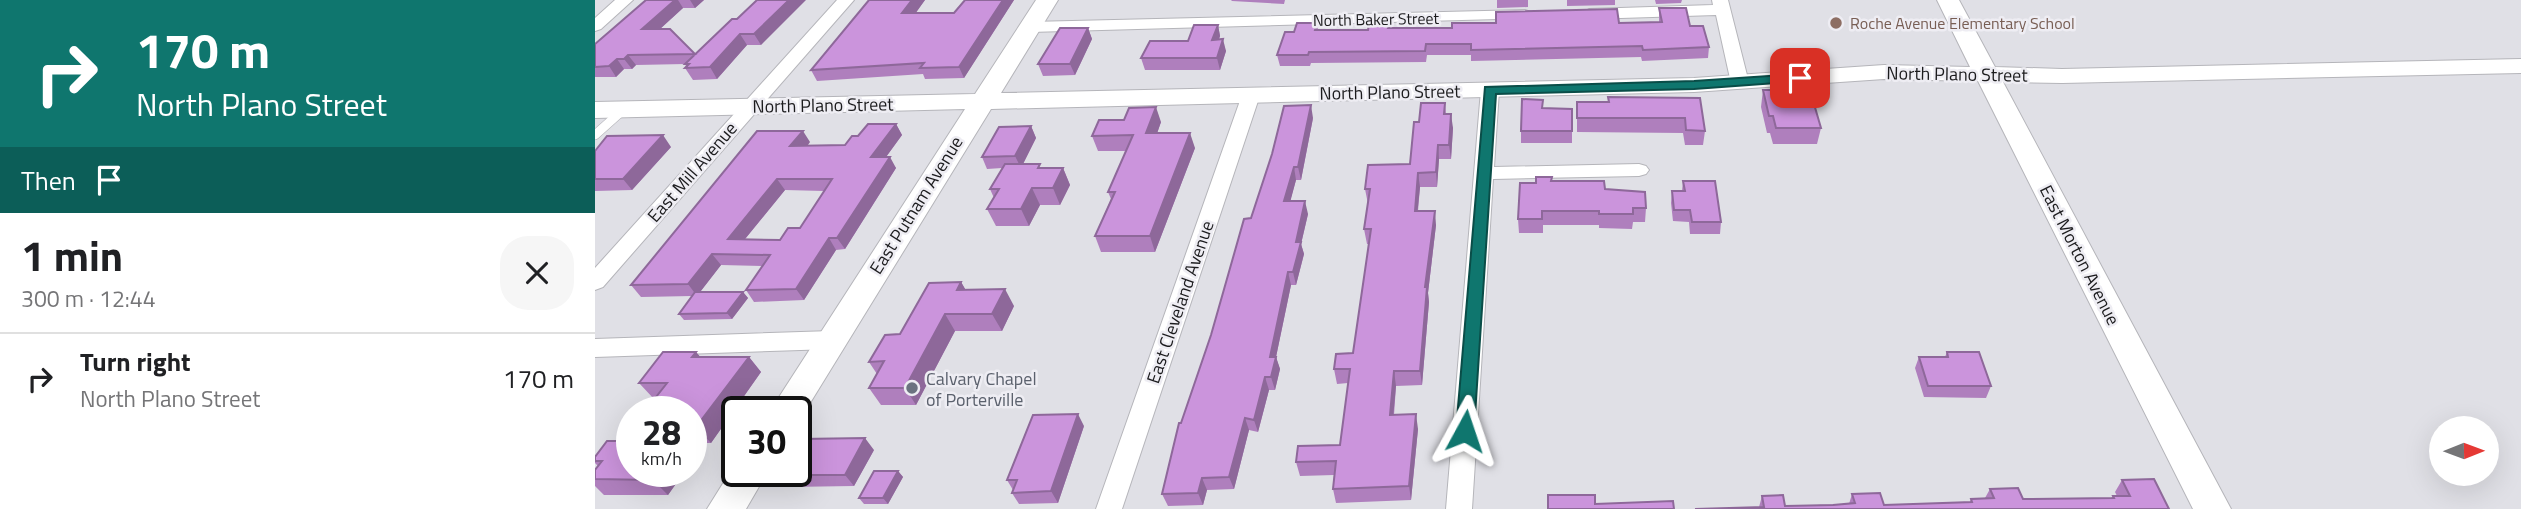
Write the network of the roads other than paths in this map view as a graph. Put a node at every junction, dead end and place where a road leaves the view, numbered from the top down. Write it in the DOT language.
graph roads {
  1 [pos="625,0"];
  2 [pos="846,0"];
  3 [pos="1047,0"];
  4 [pos="1948,0"];
  5 [pos="1721,5"];
  6 [pos="1570,14"];
  7 [pos="1543,15"];
  8 [pos="595,26"];
  9 [pos="1030,27"];
  10 [pos="2521,66"];
  11 [pos="1986,74"];
  12 [pos="1740,83"];
  13 [pos="1490,90"];
  14 [pos="1251,95"];
  15 [pos="982,101"];
  16 [pos="750,106"];
  17 [pos="595,110"];
  18 [pos="623,110"];
  19 [pos="595,135"];
  20 [pos="1640,170"];
  21 [pos="1486,173"];
  22 [pos="595,282"];
  23 [pos="832,340"];
  24 [pos="595,348"];
  25 [pos="797,396"];
  26 [pos="740,487"];
  27 [pos="726,509"];
  28 [pos="1109,509"];
  29 [pos="1459,509"];
  30 [pos="2212,509"];
  1 -- 8 [label="street"];
  2 -- 16 [label="street, East Mill Avenue"];
  3 -- 9 [label="main road, East Putnam Avenue"];
  4 -- 11 [label="main road, East Morton Avenue"];
  5 -- 6 [label="street"];
  5 -- 12 [label="street"];
  7 -- 9 [label="street, North Baker Street"];
  9 -- 15 [label="main road, East Putnam Avenue"];
  10 -- 11 [label="main road, North Plano Street"];
  11 -- 12 [label="main road, North Plano Street"];
  11 -- 30 [label="main road, East Morton Avenue"];
  12 -- 13 [label="main road, North Plano Street"];
  13 -- 14 [label="main road, North Plano Street"];
  13 -- 21 [label="street"];
  14 -- 15 [label="main road, North Plano Street"];
  14 -- 28 [label="street, East Cleveland Avenue"];
  15 -- 16 [label="main road, North Plano Street"];
  15 -- 23 [label="main road, East Putnam Avenue"];
  16 -- 18 [label="main road, North Plano Street"];
  16 -- 22 [label="street, East Mill Avenue"];
  17 -- 18 [label="main road, North Plano Street"];
  18 -- 19 [label="lane"];
  20 -- 21 [label="street"];
  21 -- 29 [label="street"];
  23 -- 24 [label="street"];
  23 -- 25 [label="main road, East Putnam Avenue"];
  26 -- 27 [label="main road"];
}
